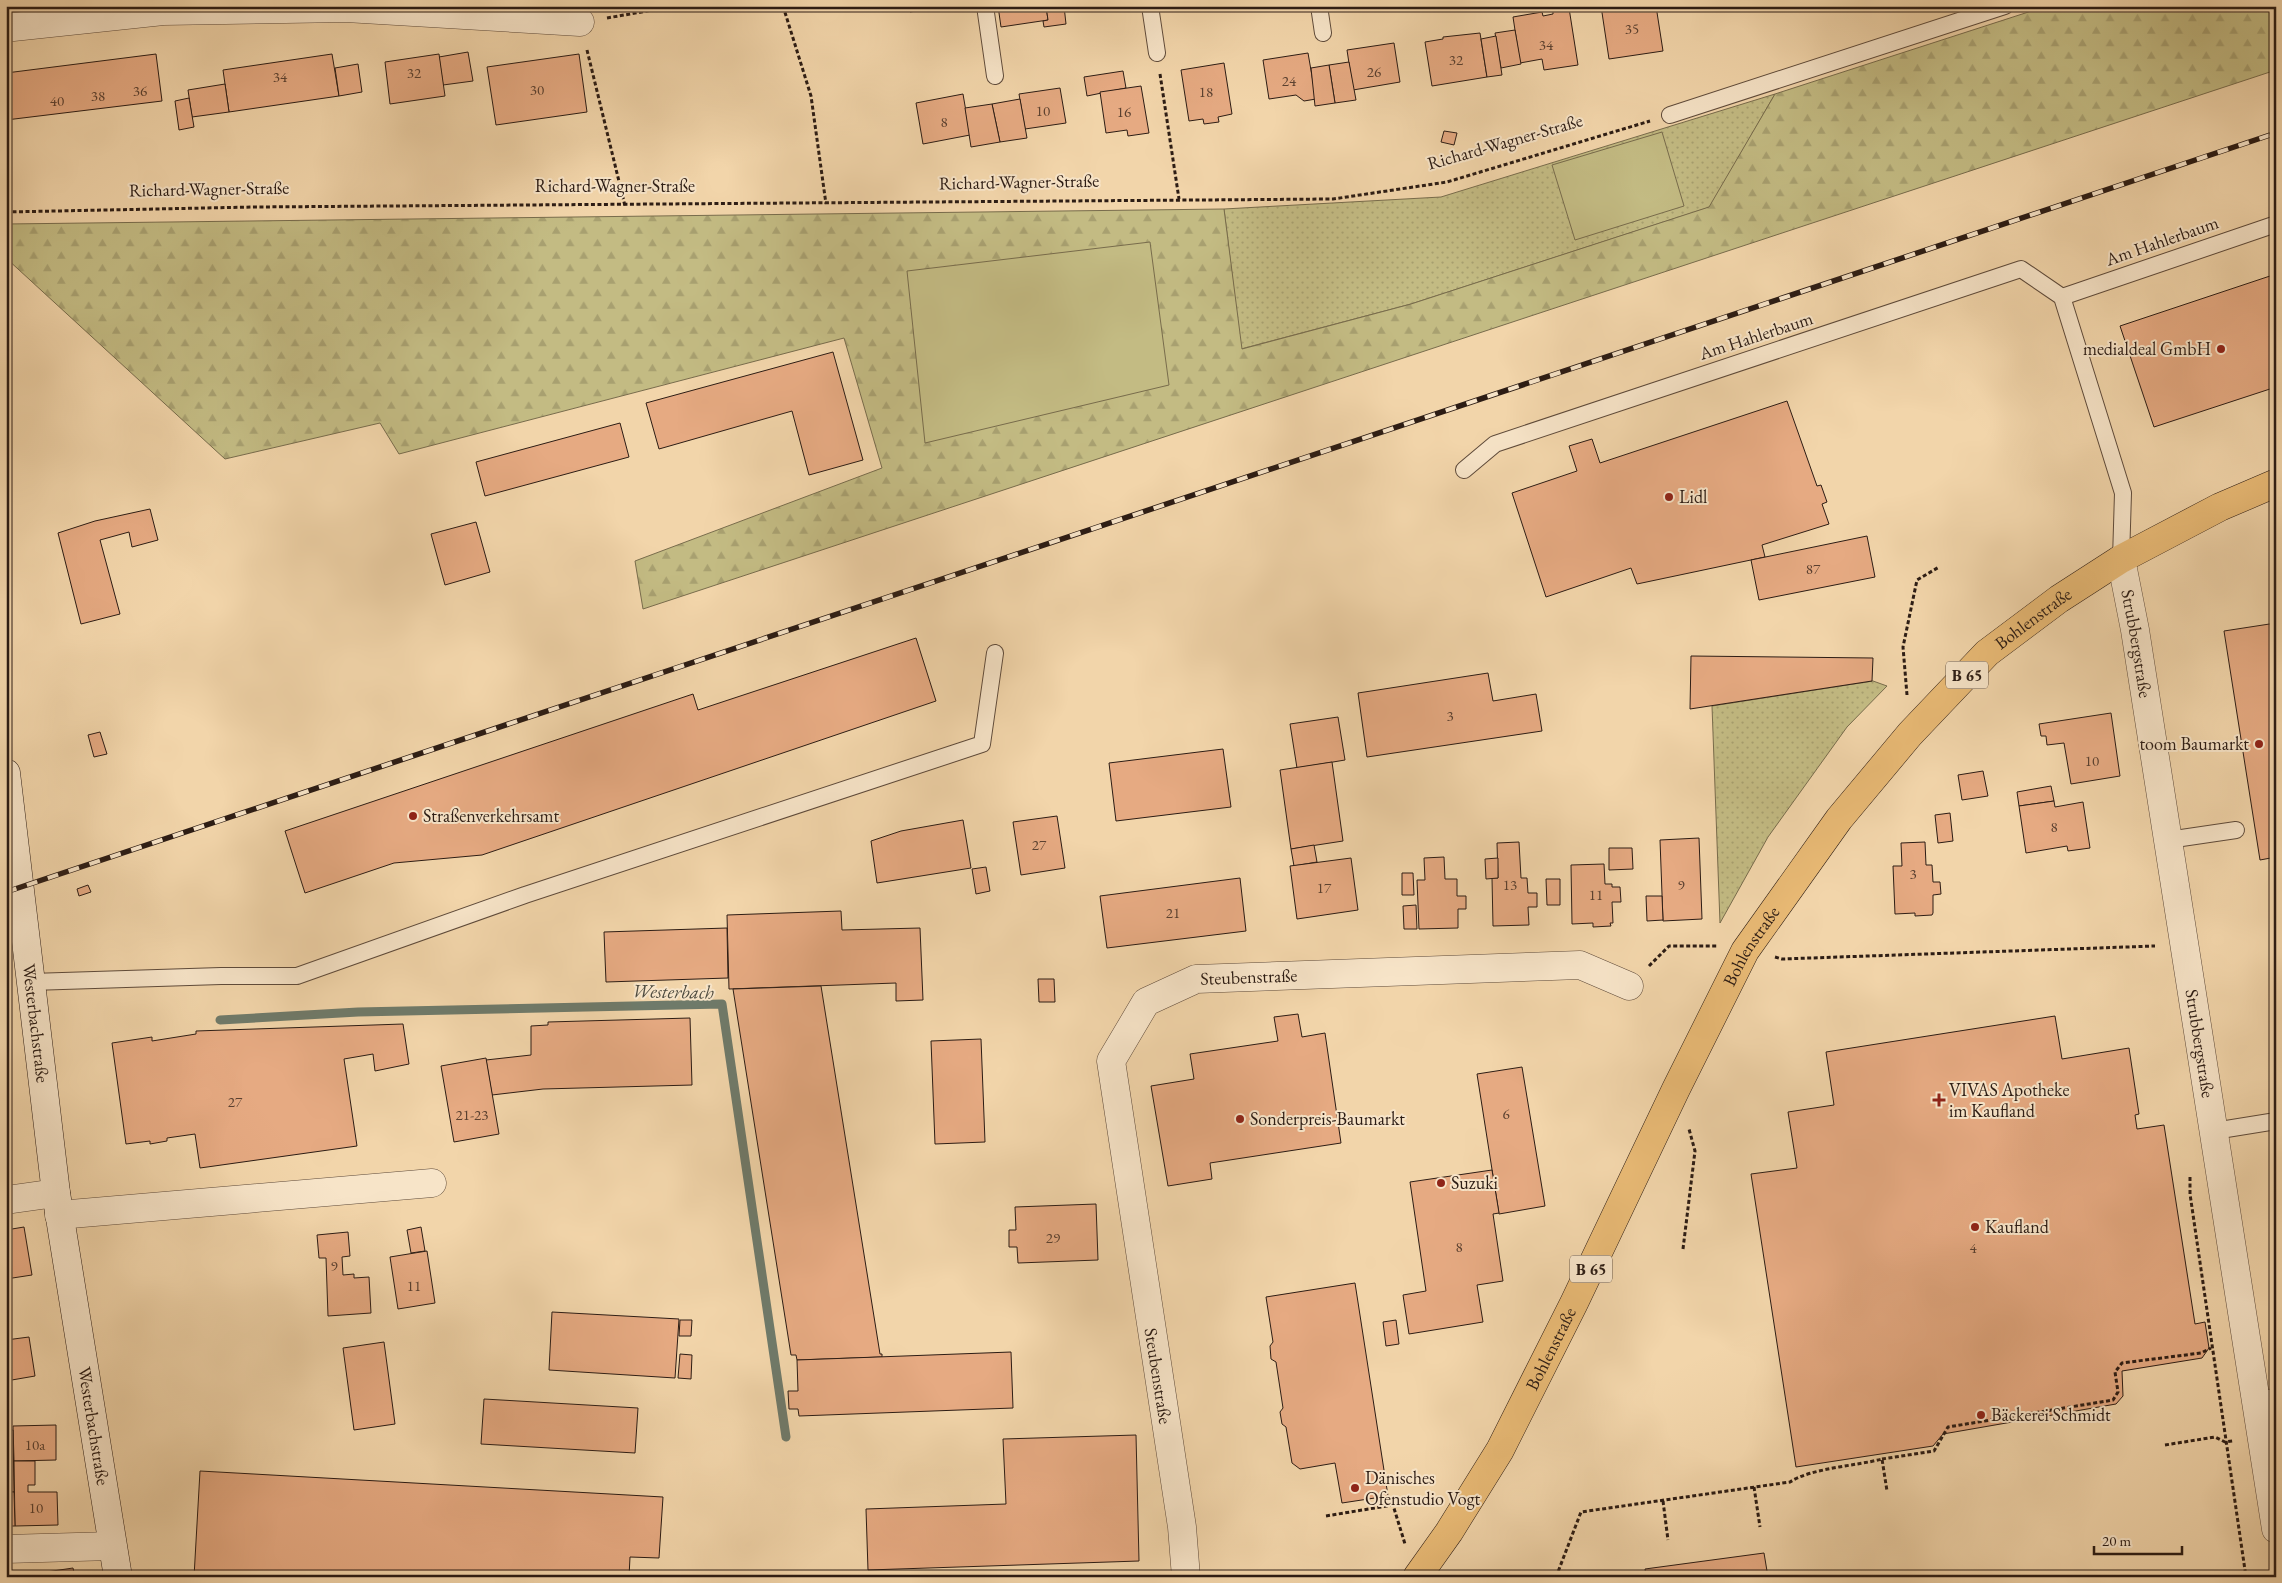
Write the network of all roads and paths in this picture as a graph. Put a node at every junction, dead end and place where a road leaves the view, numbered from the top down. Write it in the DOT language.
graph roads {
  1 [pos="676,6"];
  2 [pos="783,6"];
  3 [pos="985,6"];
  4 [pos="1150,6"];
  5 [pos="1319,6"];
  6 [pos="2005,6"];
  7 [pos="346,7"];
  8 [pos="580,22"];
  9 [pos="13,27"];
  10 [pos="1324,33"];
  11 [pos="1157,53"];
  12 [pos="995,76"];
  13 [pos="1670,115"];
  14 [pos="1179,199"];
  15 [pos="826,204"];
  16 [pos="626,206"];
  17 [pos="6,212"];
  18 [pos="2276,224"];
  19 [pos="2062,297"];
  20 [pos="1464,470"];
  21 [pos="2276,483"];
  22 [pos="2120,559"];
  23 [pos="1939,567"];
  24 [pos="995,652"];
  25 [pos="1910,734"];
  26 [pos="6,774"];
  27 [pos="2236,830"];
  28 [pos="2168,840"];
  29 [pos="2183,944"];
  30 [pos="1745,951"];
  31 [pos="31,982"];
  32 [pos="1629,986"];
  33 [pos="1676,1088"];
  34 [pos="2276,1121"];
  35 [pos="2214,1131"];
  36 [pos="432,1183"];
  37 [pos="6,1200"];
  38 [pos="58,1204"];
  39 [pos="1683,1249"];
  40 [pos="2212,1348"];
  41 [pos="2266,1398"];
  42 [pos="2262,1437"];
  43 [pos="2165,1446"];
  44 [pos="1882,1459"];
  45 [pos="1754,1488"];
  46 [pos="1887,1491"];
  47 [pos="1663,1501"];
  48 [pos="1326,1516"];
  49 [pos="1760,1528"];
  50 [pos="2276,1529"];
  51 [pos="1668,1540"];
  52 [pos="112,1546"];
  53 [pos="6,1549"];
  54 [pos="1407,1550"];
  55 [pos="118,1577"];
  56 [pos="1186,1577"];
  57 [pos="1417,1577"];
  58 [pos="1556,1577"];
  1 -- 8 [label="path"];
  2 -- 15 [label="path"];
  3 -- 12 [label="lane"];
  4 -- 11 [label="lane"];
  5 -- 10 [label="lane"];
  6 -- 13 [label="lane"];
  7 -- 8 [label="street"];
  7 -- 9 [label="street"];
  8 -- 16 [label="path"];
  11 -- 14 [label="path"];
  13 -- 14 [label="path, Richard-Wagner-Straße"];
  14 -- 15 [label="path, Richard-Wagner-Straße"];
  15 -- 16 [label="path, Richard-Wagner-Straße"];
  16 -- 17 [label="path, Richard-Wagner-Straße"];
  18 -- 19 [label="lane, Am Hahlerbaum"];
  19 -- 20 [label="lane, Am Hahlerbaum"];
  19 -- 22 [label="lane"];
  21 -- 22 [label="main road, Bohlenstraße / B 65"];
  22 -- 25 [label="main road, Bohlenstraße / B 65"];
  22 -- 28 [label="street, Strubbergstraße"];
  23 -- 25 [label="path"];
  24 -- 31 [label="lane"];
  25 -- 30 [label="main road, Bohlenstraße / B 65"];
  26 -- 31 [label="street, Westerbachstraße"];
  27 -- 28 [label="lane"];
  28 -- 29 [label="street, Strubbergstraße"];
  29 -- 30 [label="path"];
  29 -- 35 [label="street, Strubbergstraße"];
  30 -- 32 [label="path"];
  30 -- 33 [label="main road, Bohlenstraße / B 65"];
  31 -- 38 [label="street, Westerbachstraße"];
  32 -- 56 [label="street, Steubenstraße"];
  33 -- 39 [label="path"];
  33 -- 57 [label="main road, Bohlenstraße / B 65"];
  34 -- 35 [label="lane"];
  35 -- 41 [label="street, Strubbergstraße"];
  36 -- 38 [label="street"];
  37 -- 38 [label="street"];
  38 -- 52 [label="street, Westerbachstraße"];
  40 -- 44 [label="path"];
  41 -- 42 [label="street, Strubbergstraße"];
  42 -- 43 [label="path"];
  42 -- 50 [label="street, Strubbergstraße"];
  44 -- 45 [label="path"];
  44 -- 46 [label="path"];
  45 -- 47 [label="path"];
  45 -- 49 [label="path"];
  47 -- 51 [label="path"];
  47 -- 58 [label="path"];
  48 -- 54 [label="path"];
  52 -- 53 [label="street"];
  52 -- 55 [label="street, Westerbachstraße"];
}
